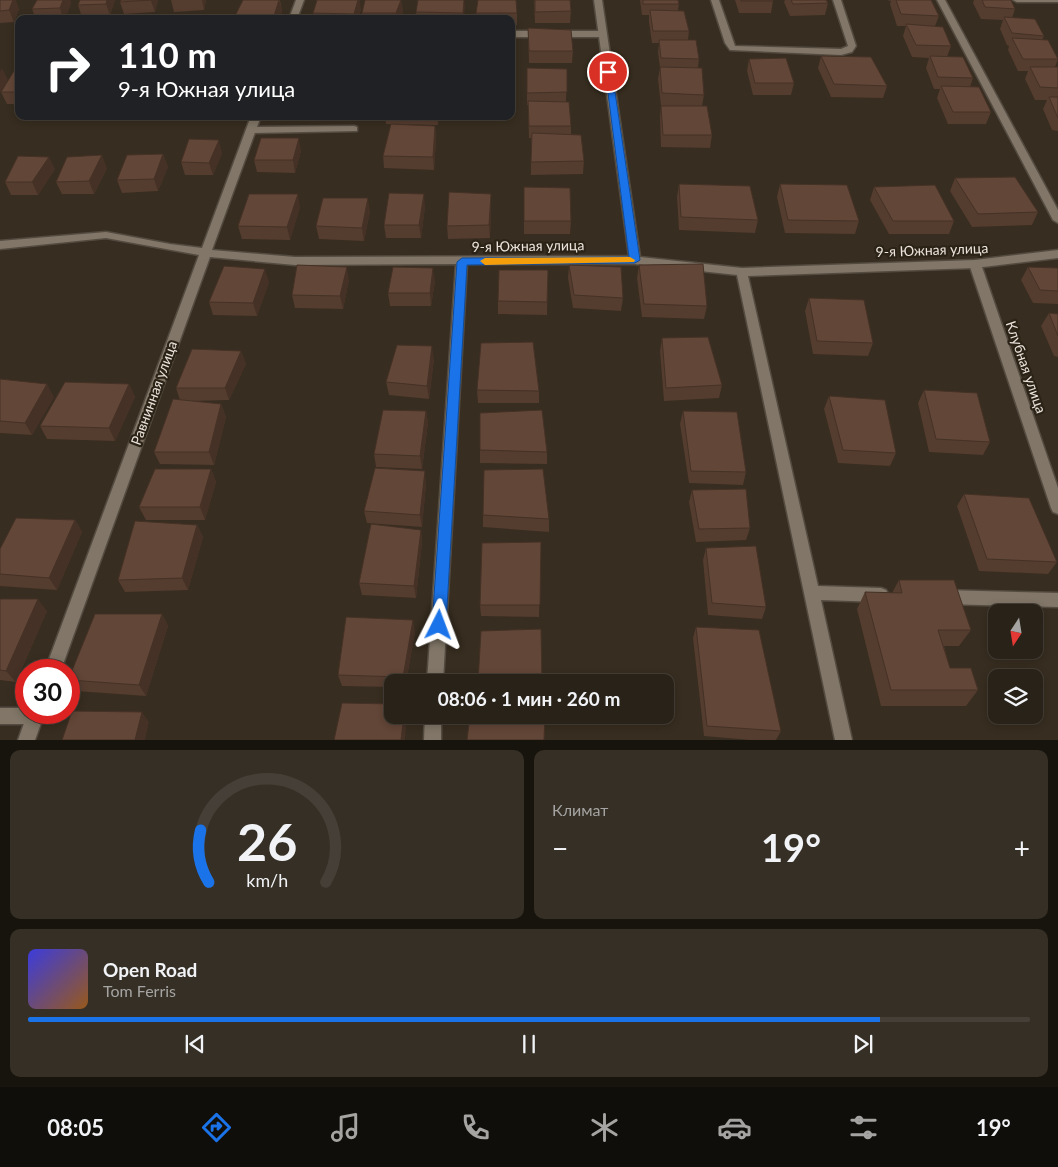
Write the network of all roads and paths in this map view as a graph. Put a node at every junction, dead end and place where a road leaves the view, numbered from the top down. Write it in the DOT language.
graph roads {
  1 [pos="300,0"];
  2 [pos="598,0"];
  3 [pos="715,0"];
  4 [pos="837,0"];
  5 [pos="941,0"];
  6 [pos="1017,0"];
  7 [pos="1058,0"];
  8 [pos="294,15"];
  9 [pos="515,34"];
  10 [pos="602,34"];
  11 [pos="255,120"];
  12 [pos="354,129"];
  13 [pos="251,130"];
  14 [pos="1058,220"];
  15 [pos="0,245"];
  16 [pos="205,252"];
  17 [pos="1058,254"];
  18 [pos="635,260"];
  19 [pos="462,262"];
  20 [pos="975,264"];
  21 [pos="742,272"];
  22 [pos="1058,508"];
  23 [pos="812,593"];
  24 [pos="901,596"];
  25 [pos="930,596"];
  26 [pos="1058,600"];
  27 [pos="57,659"];
  28 [pos="436,674"];
  29 [pos="15,715"];
  30 [pos="0,716"];
  31 [pos="32,724"];
  32 [pos="433,724"];
  33 [pos="26,740"];
  34 [pos="432,740"];
  35 [pos="844,740"];
  1 -- 8 [label="street"];
  2 -- 10 [label="street"];
  3 -- 4 [label="street"];
  5 -- 14 [label="street"];
  6 -- 7 [label="street"];
  9 -- 10 [label="street"];
  10 -- 18 [label="street"];
  11 -- 13 [label="street, Равнинная улица"];
  12 -- 13 [label="street"];
  13 -- 16 [label="street, Равнинная улица"];
  15 -- 16 [label="street, 9-я Южная улица"];
  16 -- 19 [label="street, 9-я Южная улица"];
  16 -- 27 [label="street, Равнинная улица"];
  17 -- 20 [label="street, 9-я Южная улица"];
  18 -- 19 [label="street, 9-я Южная улица"];
  18 -- 21 [label="street, 9-я Южная улица"];
  19 -- 28 [label="street"];
  20 -- 21 [label="street, 9-я Южная улица"];
  20 -- 22 [label="street, Клубная улица"];
  21 -- 23 [label="street"];
  23 -- 24 [label="street"];
  23 -- 35 [label="street"];
  25 -- 26 [label="street"];
  29 -- 30 [label="street"];
  31 -- 33 [label="street"];
  32 -- 34 [label="street"];
}
